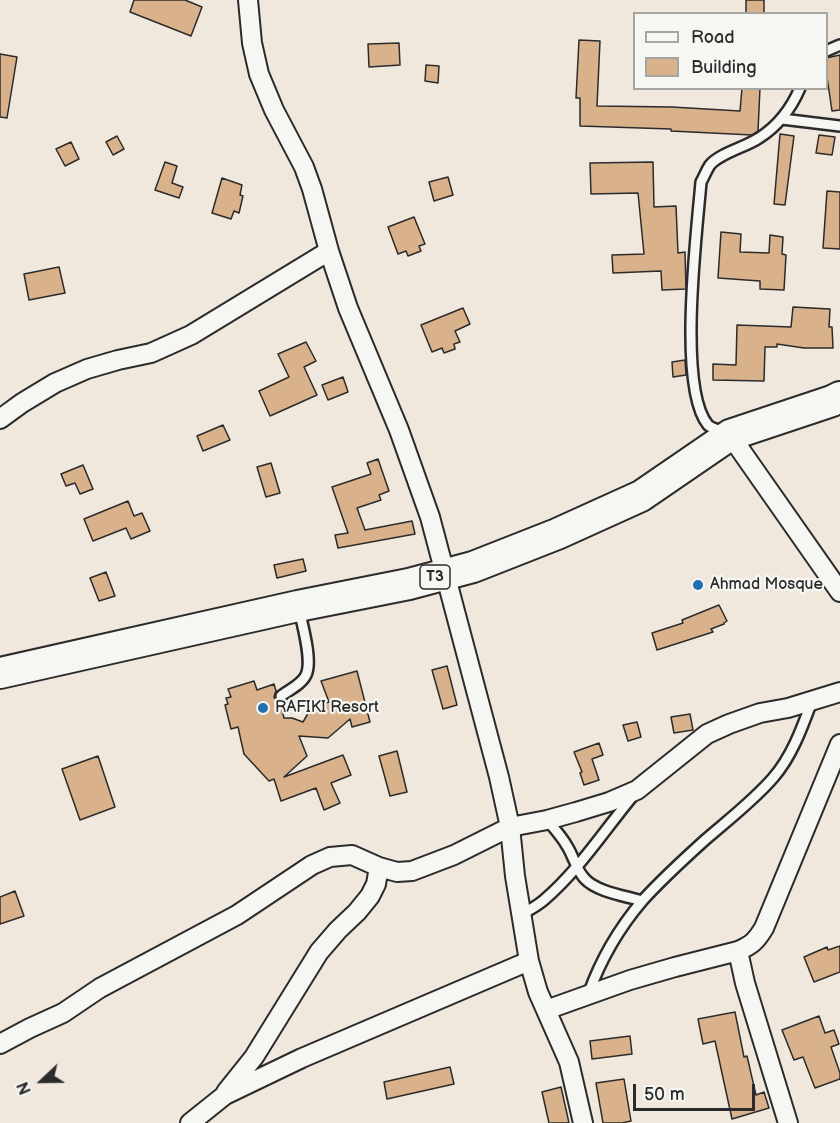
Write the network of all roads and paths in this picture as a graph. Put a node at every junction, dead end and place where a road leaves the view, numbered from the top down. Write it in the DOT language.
graph roads {
  1 [pos="248,0"];
  2 [pos="799,90"];
  3 [pos="782,119"];
  4 [pos="840,126"];
  5 [pos="329,251"];
  6 [pos="840,397"];
  7 [pos="0,419"];
  8 [pos="730,435"];
  9 [pos="445,575"];
  10 [pos="840,592"];
  11 [pos="298,606"];
  12 [pos="0,673"];
  13 [pos="840,692"];
  14 [pos="281,696"];
  15 [pos="813,699"];
  16 [pos="839,747"];
  17 [pos="637,790"];
  18 [pos="547,820"];
  19 [pos="510,827"];
  20 [pos="379,867"];
  21 [pos="576,867"];
  22 [pos="642,901"];
  23 [pos="521,915"];
  24 [pos="738,951"];
  25 [pos="529,961"];
  26 [pos="588,995"];
  27 [pos="546,1010"];
  28 [pos="0,1044"];
  29 [pos="225,1095"];
  30 [pos="190,1123"];
  31 [pos="583,1123"];
  32 [pos="788,1123"];
  1 -- 5 [label="street"];
  2 -- 3 [label="lane"];
  3 -- 4 [label="lane"];
  3 -- 8 [label="lane"];
  5 -- 7 [label="street"];
  5 -- 9 [label="street"];
  6 -- 8 [label="highway, T3"];
  8 -- 9 [label="highway, T3"];
  8 -- 10 [label="street"];
  9 -- 11 [label="highway, T3"];
  9 -- 19 [label="street"];
  11 -- 12 [label="highway, T3"];
  11 -- 14 [label="lane"];
  13 -- 15 [label="street"];
  15 -- 17 [label="street"];
  15 -- 22 [label="lane"];
  16 -- 24 [label="street"];
  17 -- 18 [label="street"];
  17 -- 21 [label="lane"];
  18 -- 19 [label="street"];
  18 -- 21 [label="lane"];
  19 -- 20 [label="street"];
  19 -- 23 [label="street"];
  20 -- 28 [label="street"];
  20 -- 29 [label="street"];
  21 -- 22 [label="lane"];
  21 -- 23 [label="lane"];
  22 -- 26 [label="lane"];
  23 -- 25 [label="street"];
  24 -- 26 [label="street"];
  24 -- 32 [label="street"];
  25 -- 27 [label="street"];
  25 -- 29 [label="street"];
  26 -- 27 [label="street"];
  27 -- 31 [label="street"];
  29 -- 30 [label="street"];
}
